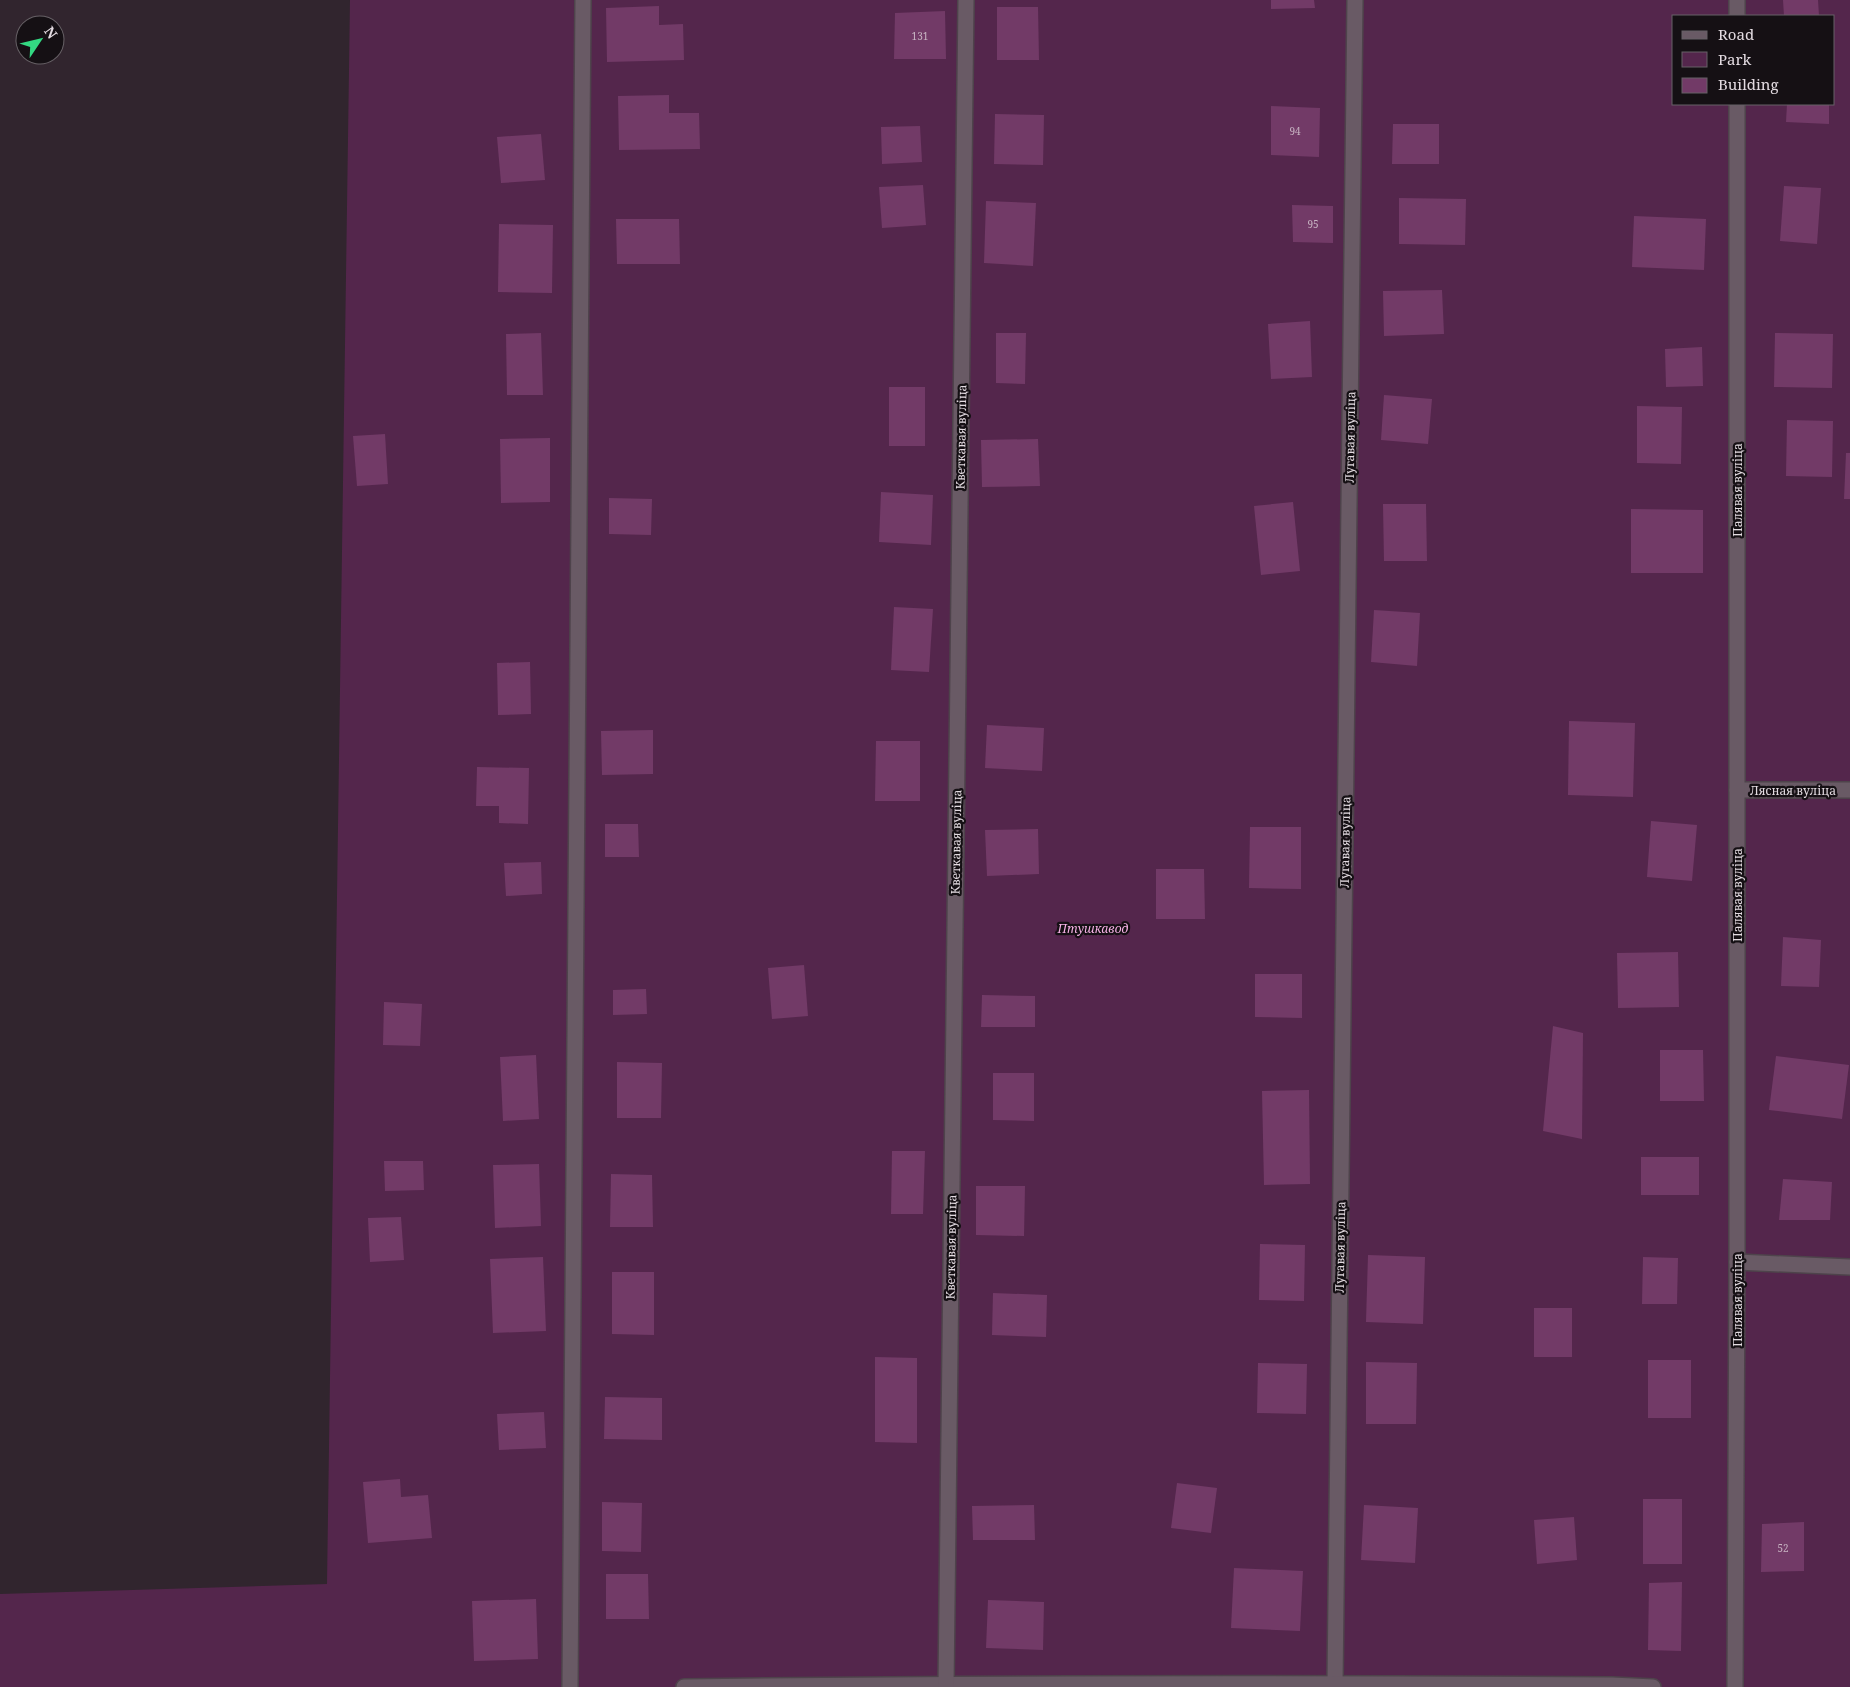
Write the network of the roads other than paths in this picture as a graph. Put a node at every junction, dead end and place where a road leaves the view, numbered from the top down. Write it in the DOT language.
graph roads {
  1 [pos="583,0"];
  2 [pos="966,0"];
  3 [pos="1355,0"];
  4 [pos="1737,0"];
  5 [pos="1737,15"];
  6 [pos="1737,105"];
  7 [pos="1737,790"];
  8 [pos="1850,790"];
  9 [pos="1737,1262"];
  10 [pos="1850,1267"];
  11 [pos="1335,1684"];
  12 [pos="946,1685"];
  13 [pos="1278,1686"];
  14 [pos="1612,1686"];
  15 [pos="570,1687"];
  16 [pos="684,1687"];
  17 [pos="1653,1687"];
  18 [pos="1735,1687"];
  1 -- 15 [label="street"];
  2 -- 12 [label="street, Кветкавая вуліца"];
  3 -- 11 [label="street, Лугавая вуліца"];
  4 -- 5 [label="street"];
  6 -- 7 [label="street, Палявая вуліца"];
  7 -- 8 [label="street, Лясная вуліца"];
  7 -- 9 [label="street, Палявая вуліца"];
  9 -- 10 [label="street"];
  9 -- 18 [label="street, Палявая вуліца"];
  11 -- 13 [label="street"];
  11 -- 14 [label="street"];
  12 -- 13 [label="street"];
  12 -- 16 [label="street"];
  14 -- 17 [label="street"];
}
